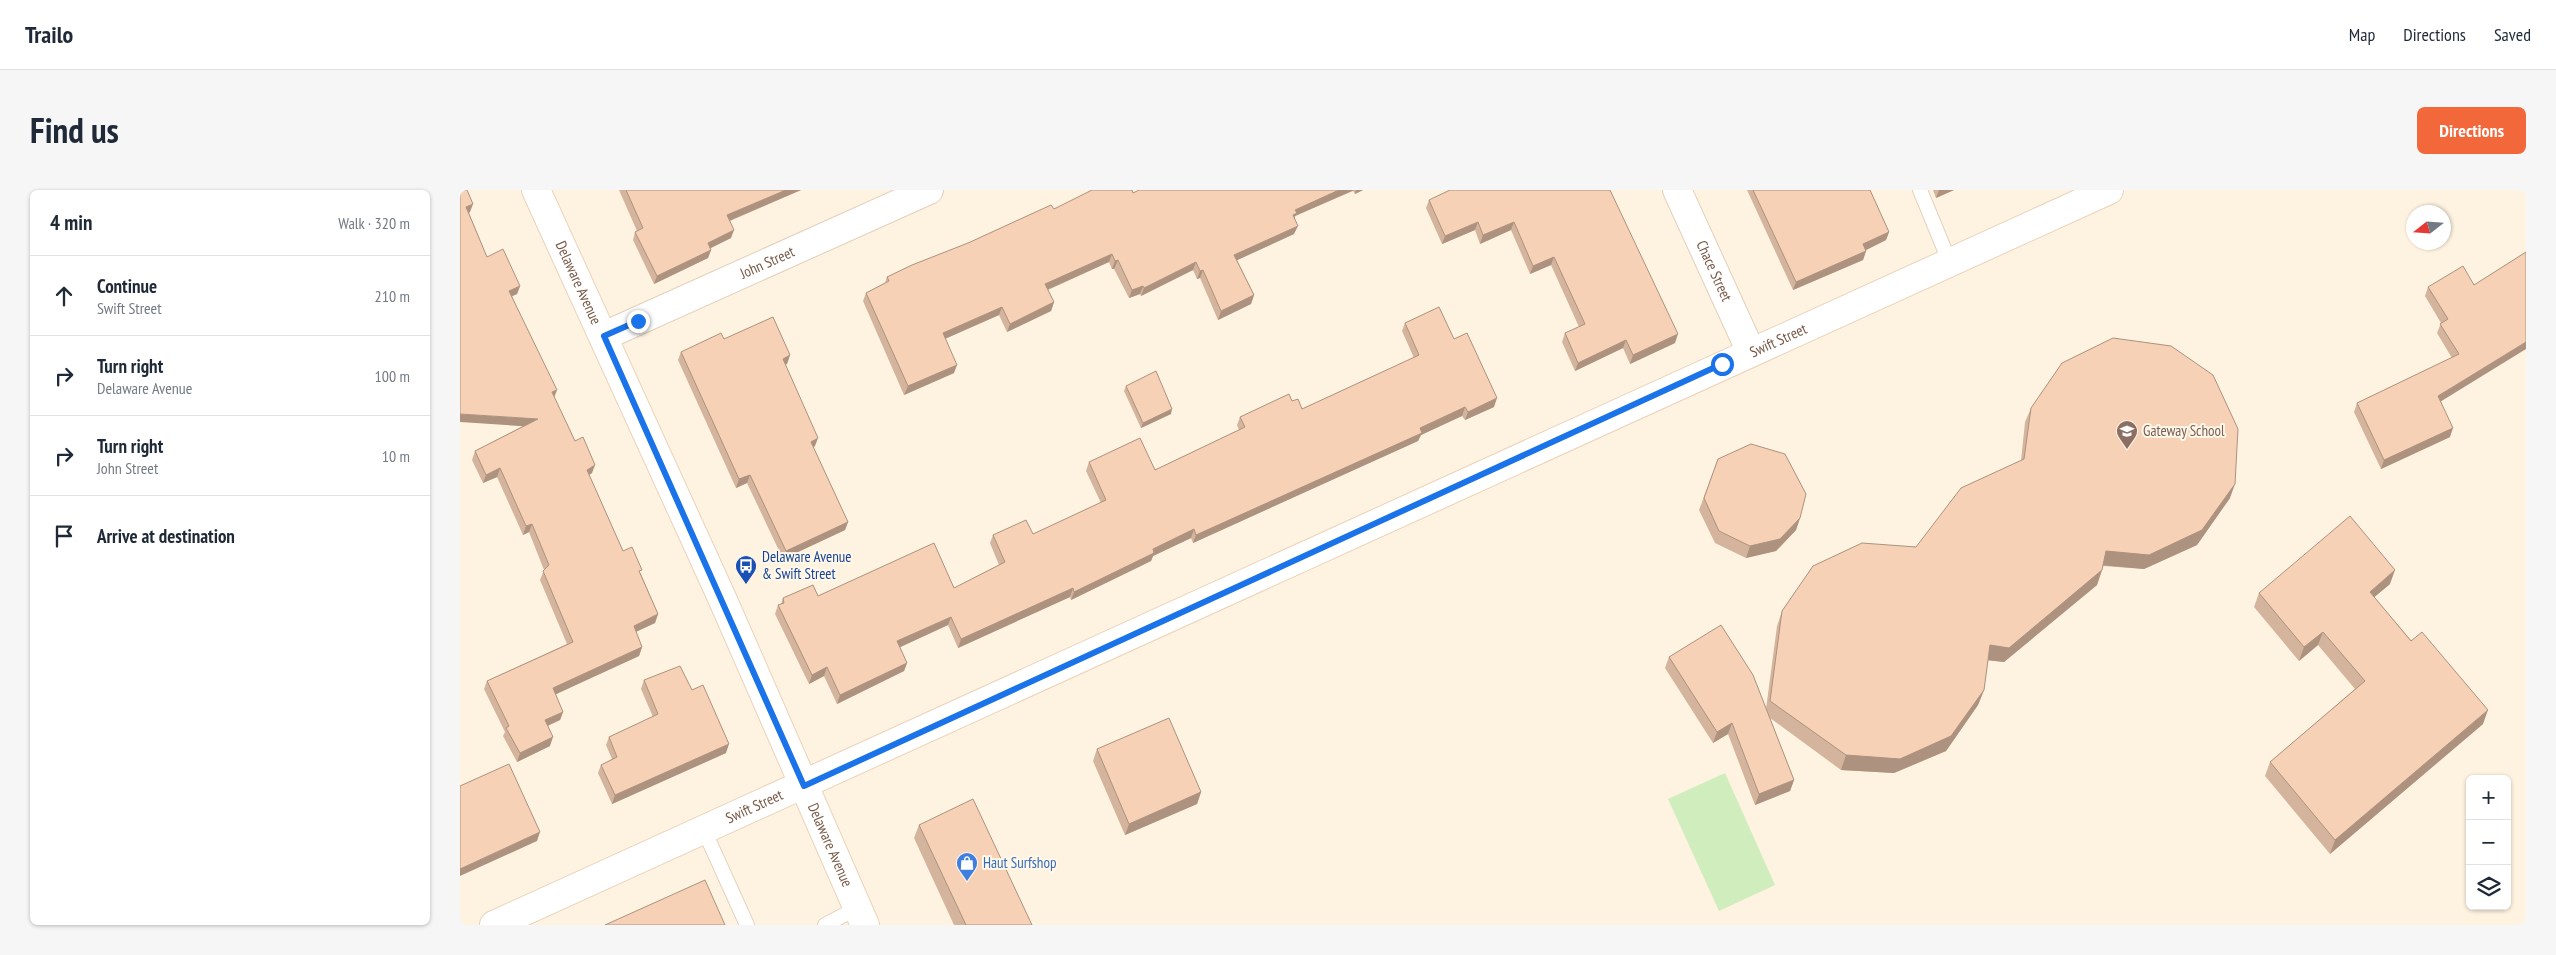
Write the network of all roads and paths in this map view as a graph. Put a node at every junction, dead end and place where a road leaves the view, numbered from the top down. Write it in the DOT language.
graph roads {
  1 [pos="536,190"];
  2 [pos="929,190"];
  3 [pos="1677,190"];
  4 [pos="1920,190"];
  5 [pos="2109,190"];
  6 [pos="1950,263"];
  7 [pos="604,336"];
  8 [pos="1751,352"];
  9 [pos="804,786"];
  10 [pos="704,830"];
  11 [pos="861,916"];
  12 [pos="494,925"];
  13 [pos="747,925"];
  14 [pos="825,925"];
  1 -- 7 [label="street, Delaware Avenue"];
  2 -- 7 [label="street, John Street"];
  3 -- 8 [label="street, Chace Street"];
  4 -- 6 [label="lane"];
  5 -- 6 [label="street, Swift Street"];
  6 -- 8 [label="street, Swift Street"];
  7 -- 9 [label="street, Delaware Avenue"];
  8 -- 9 [label="street, Swift Street"];
  9 -- 10 [label="street, Swift Street"];
  9 -- 11 [label="street, Delaware Avenue"];
  10 -- 12 [label="street, Swift Street"];
  10 -- 13 [label="lane"];
  11 -- 14 [label="lane"];
}
